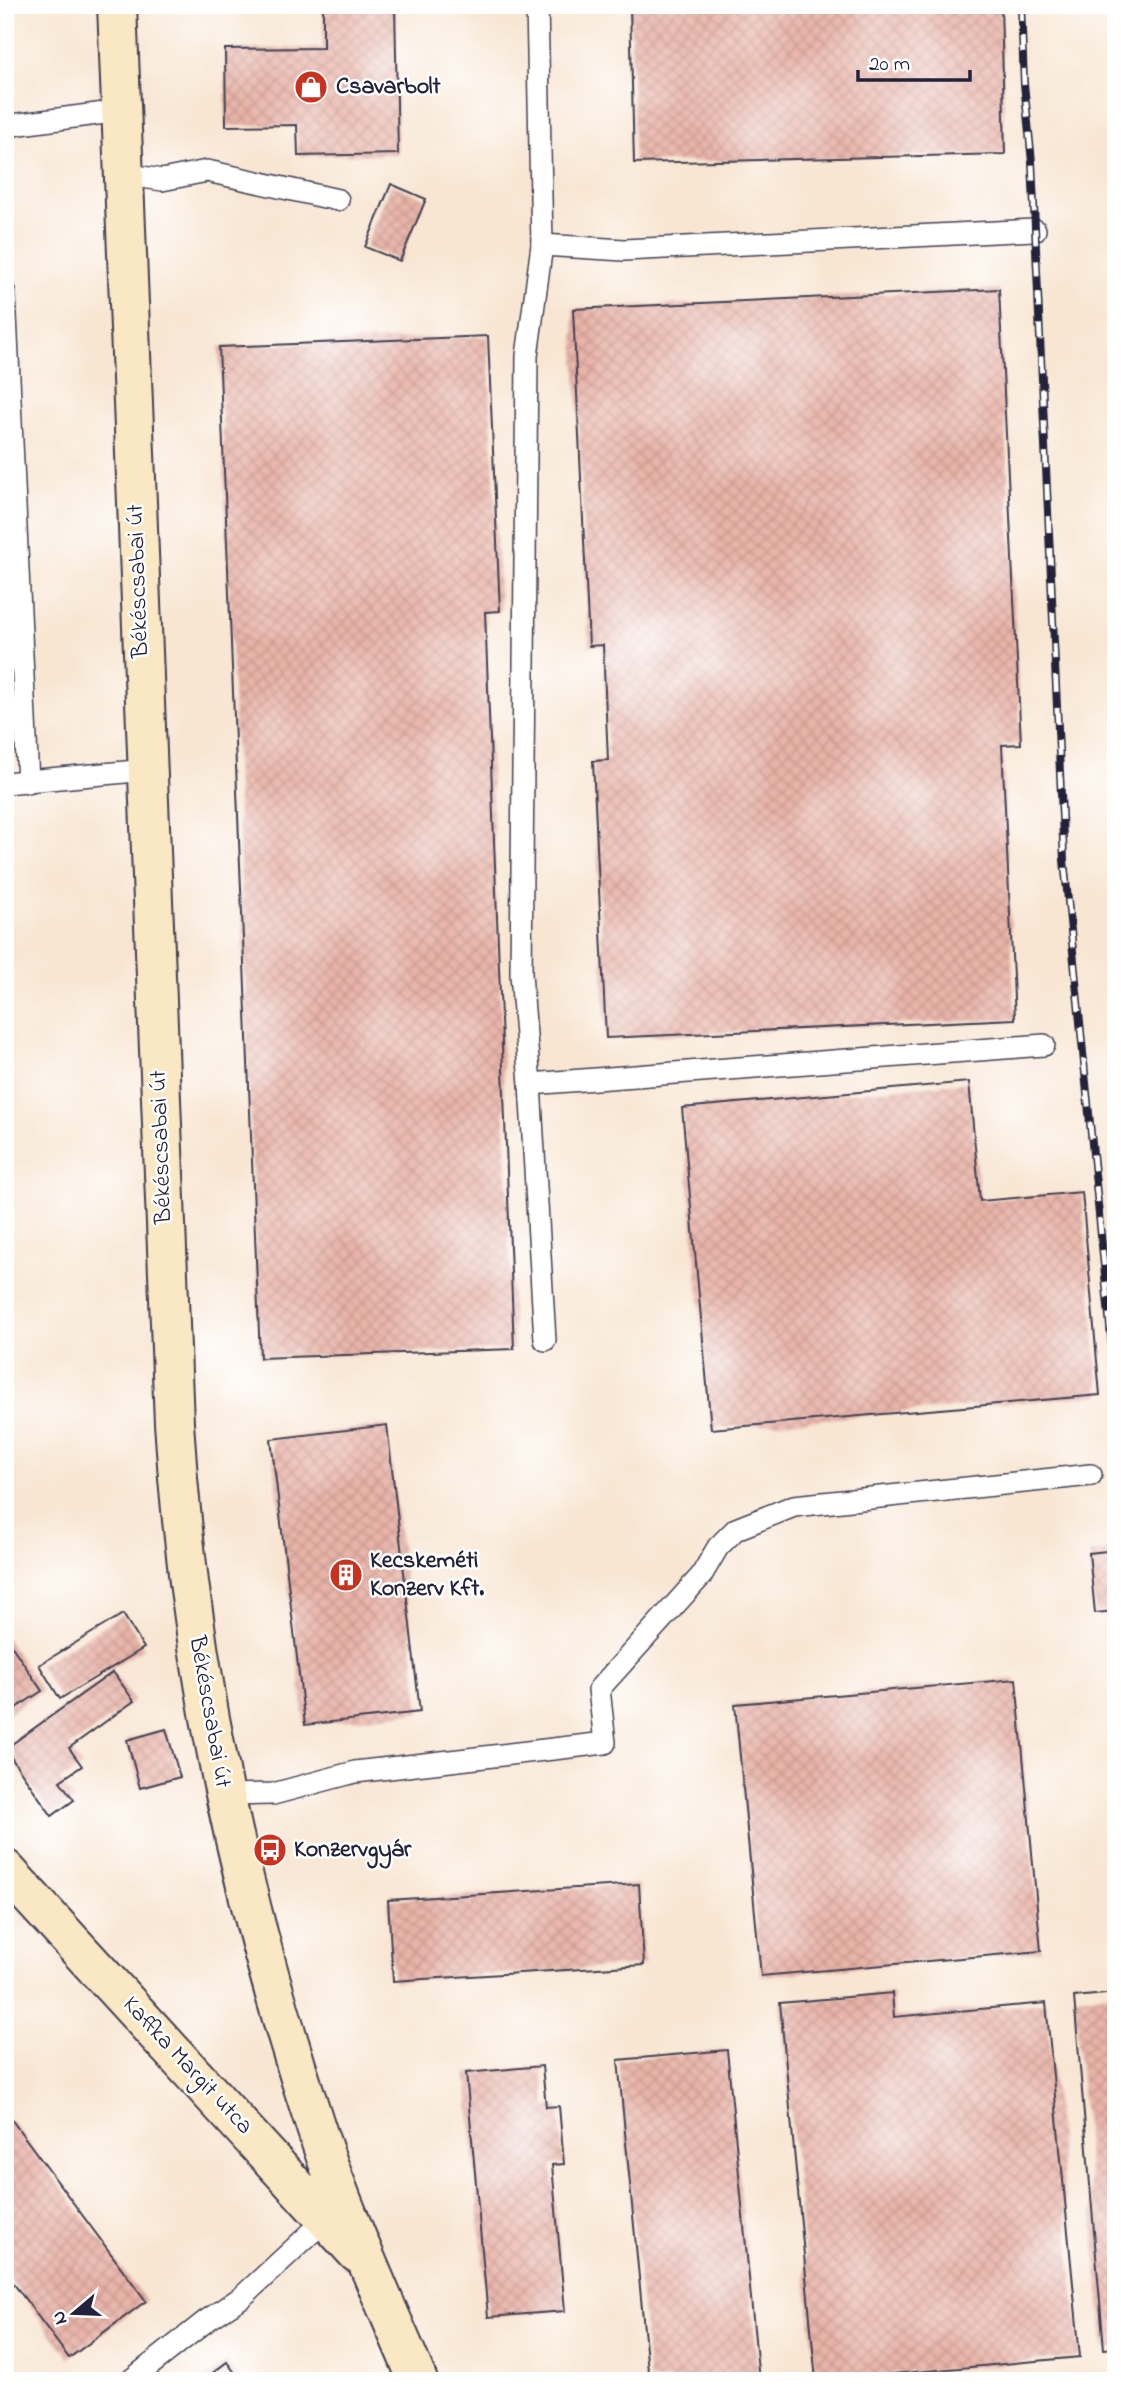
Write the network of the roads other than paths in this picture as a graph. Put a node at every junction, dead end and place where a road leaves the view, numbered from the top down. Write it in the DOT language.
graph roads {
  1 [pos="117,5"];
  2 [pos="537,5"];
  3 [pos="120,111"];
  4 [pos="5,126"];
  5 [pos="123,174"];
  6 [pos="338,200"];
  7 [pos="1035,230"];
  8 [pos="542,245"];
  9 [pos="5,293"];
  10 [pos="9,449"];
  11 [pos="147,770"];
  12 [pos="28,782"];
  13 [pos="5,783"];
  14 [pos="1044,1045"];
  15 [pos="530,1084"];
  16 [pos="545,1340"];
  17 [pos="1091,1475"];
  18 [pos="223,1795"];
  19 [pos="5,1869"];
  20 [pos="325,2220"];
  21 [pos="368,2264"];
  22 [pos="130,2381"];
  23 [pos="418,2381"];
  1 -- 3 [label="street, Békéscsabai út"];
  2 -- 8 [label="lane"];
  3 -- 4 [label="lane"];
  3 -- 5 [label="street, Békéscsabai út"];
  5 -- 6 [label="lane"];
  5 -- 11 [label="street, Békéscsabai út"];
  7 -- 8 [label="lane"];
  8 -- 15 [label="lane"];
  9 -- 10 [label="lane"];
  10 -- 12 [label="lane"];
  11 -- 12 [label="lane"];
  11 -- 18 [label="street, Békéscsabai út"];
  12 -- 13 [label="lane"];
  14 -- 15 [label="lane"];
  15 -- 16 [label="lane"];
  17 -- 18 [label="lane"];
  18 -- 21 [label="street, Békéscsabai út"];
  19 -- 20 [label="street, Kaffka Margit utca"];
  20 -- 21 [label="street, Kaffka Margit utca"];
  20 -- 22 [label="lane"];
  21 -- 23 [label="street, Békéscsabai út"];
}
